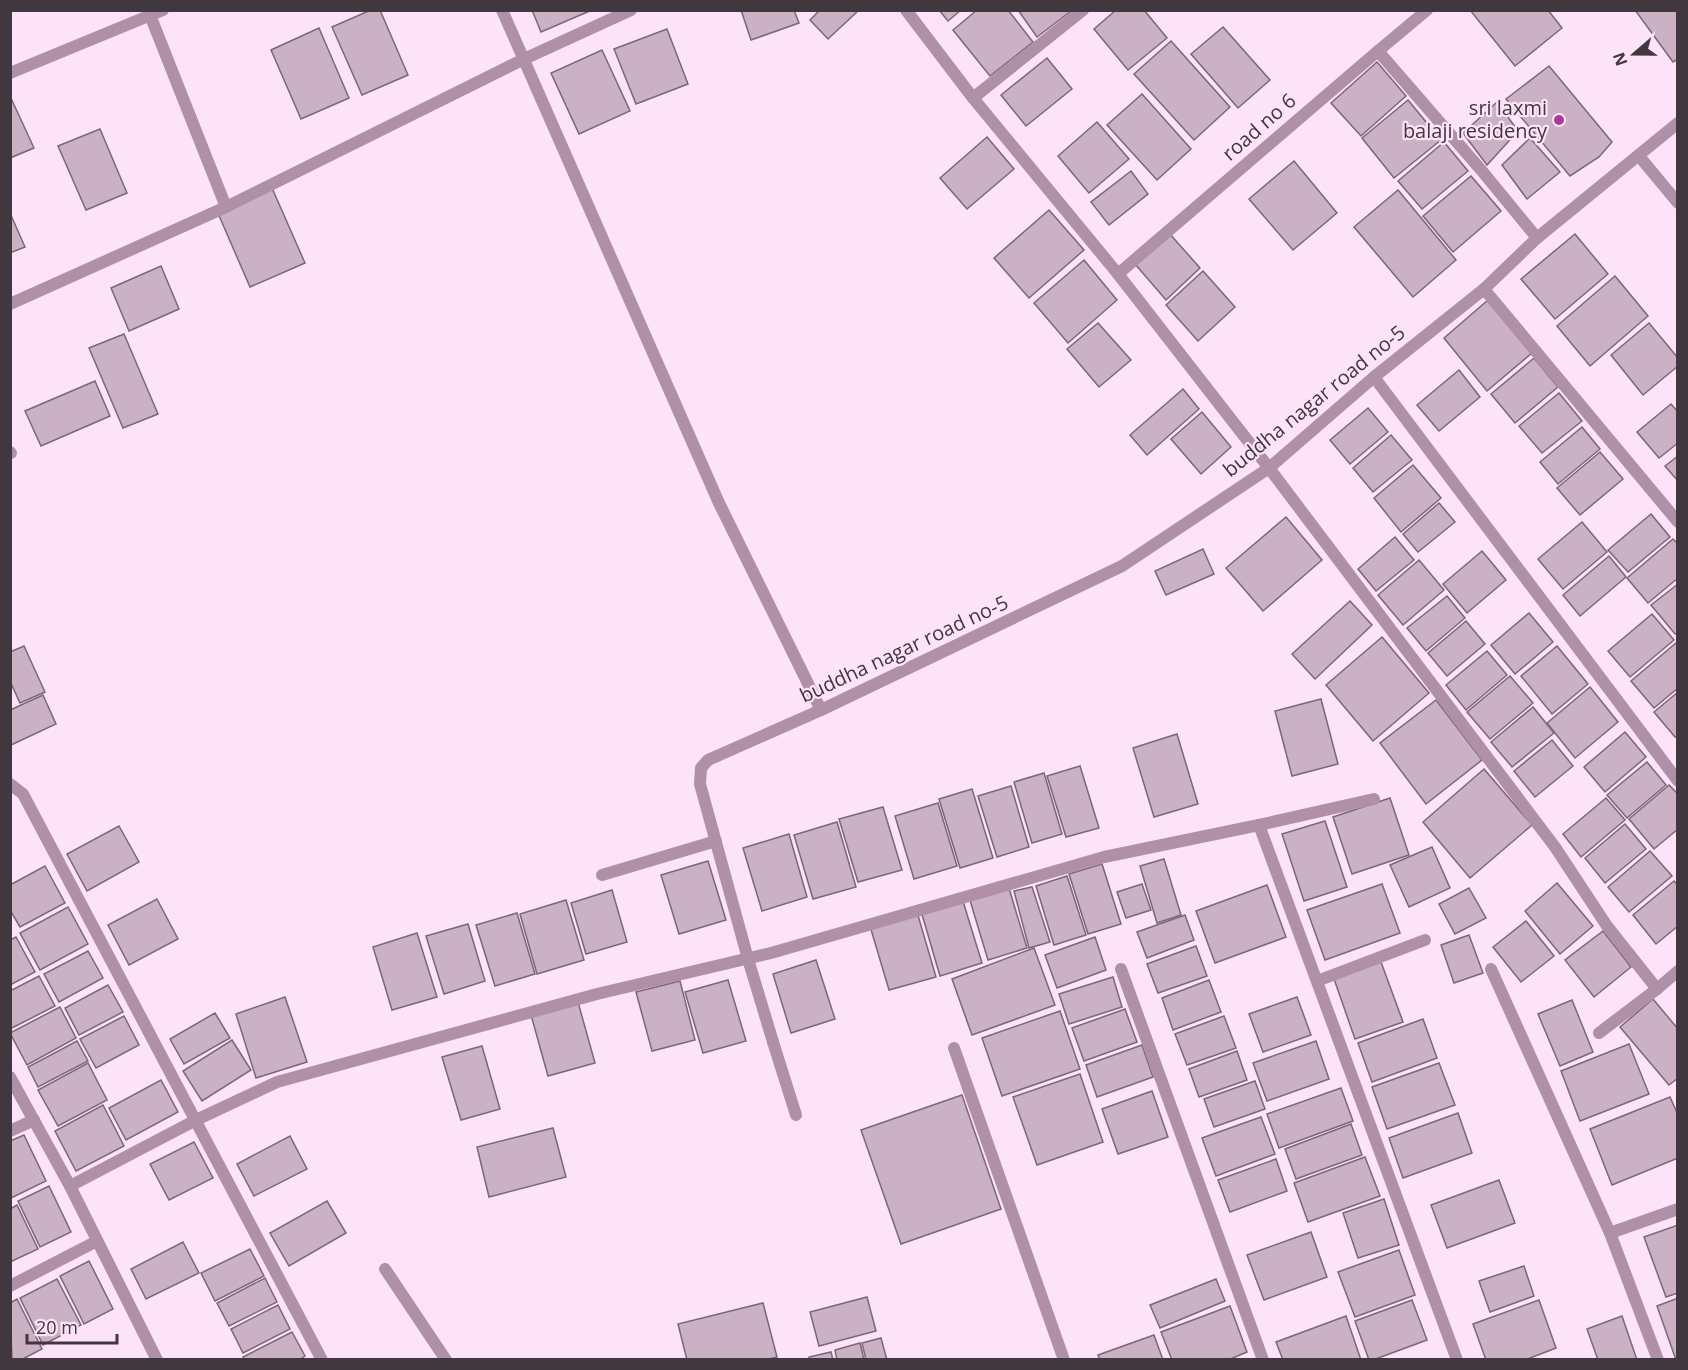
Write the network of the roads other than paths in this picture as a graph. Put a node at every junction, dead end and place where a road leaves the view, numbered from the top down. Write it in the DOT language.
graph roads {
  1 [pos="162,10"];
  2 [pos="502,10"];
  3 [pos="630,10"];
  4 [pos="906,10"];
  5 [pos="1083,10"];
  6 [pos="1427,10"];
  7 [pos="149,13"];
  8 [pos="1378,51"];
  9 [pos="524,59"];
  10 [pos="10,73"];
  11 [pos="974,98"];
  12 [pos="1677,123"];
  13 [pos="1639,156"];
  14 [pos="1677,204"];
  15 [pos="226,207"];
  16 [pos="1537,238"];
  17 [pos="1118,274"];
  18 [pos="1484,289"];
  19 [pos="10,304"];
  20 [pos="1374,377"];
  21 [pos="1269,468"];
  22 [pos="1677,522"];
  23 [pos="821,710"];
  24 [pos="1677,781"];
  25 [pos="10,784"];
  26 [pos="1374,799"];
  27 [pos="1259,825"];
  28 [pos="716,841"];
  29 [pos="602,875"];
  30 [pos="1425,940"];
  31 [pos="748,959"];
  32 [pos="1121,969"];
  33 [pos="1491,969"];
  34 [pos="1677,971"];
  35 [pos="1317,981"];
  36 [pos="1657,989"];
  37 [pos="1599,1033"];
  38 [pos="954,1048"];
  39 [pos="10,1077"];
  40 [pos="796,1115"];
  41 [pos="34,1120"];
  42 [pos="196,1120"];
  43 [pos="10,1131"];
  44 [pos="70,1186"];
  45 [pos="1677,1209"];
  46 [pos="1610,1233"];
  47 [pos="97,1241"];
  48 [pos="386,1269"];
  49 [pos="10,1286"];
  50 [pos="157,1359"];
  51 [pos="322,1359"];
  52 [pos="446,1359"];
  53 [pos="1064,1359"];
  54 [pos="1263,1359"];
  55 [pos="1457,1359"];
  56 [pos="1658,1359"];
  1 -- 7 [label="street"];
  2 -- 9 [label="street"];
  3 -- 9 [label="street"];
  4 -- 11 [label="street"];
  5 -- 11 [label="street"];
  6 -- 8 [label="street, road no 6"];
  7 -- 10 [label="street"];
  7 -- 15 [label="street"];
  8 -- 16 [label="street"];
  8 -- 17 [label="street, road no 6"];
  9 -- 15 [label="street"];
  9 -- 23 [label="street"];
  11 -- 17 [label="street"];
  12 -- 13 [label="street, buddha nagar road no-5"];
  13 -- 14 [label="street"];
  13 -- 16 [label="street, buddha nagar road no-5"];
  15 -- 19 [label="street"];
  16 -- 18 [label="street, buddha nagar road no-5"];
  17 -- 21 [label="street"];
  18 -- 20 [label="street, buddha nagar road no-5"];
  18 -- 22 [label="street"];
  20 -- 21 [label="street, buddha nagar road no-5"];
  20 -- 24 [label="street"];
  21 -- 23 [label="street, buddha nagar road no-5"];
  21 -- 36 [label="street"];
  23 -- 28 [label="street, buddha nagar road no-5"];
  25 -- 42 [label="street"];
  26 -- 27 [label="street"];
  27 -- 31 [label="street"];
  27 -- 35 [label="street"];
  28 -- 29 [label="street"];
  28 -- 31 [label="street"];
  30 -- 35 [label="street"];
  31 -- 40 [label="street"];
  31 -- 42 [label="street"];
  32 -- 54 [label="street"];
  33 -- 46 [label="street"];
  34 -- 36 [label="street"];
  35 -- 55 [label="street"];
  36 -- 37 [label="street"];
  38 -- 53 [label="street"];
  39 -- 41 [label="street"];
  41 -- 43 [label="street"];
  41 -- 44 [label="street"];
  42 -- 44 [label="street"];
  42 -- 51 [label="street"];
  44 -- 47 [label="street"];
  45 -- 46 [label="street"];
  46 -- 56 [label="street"];
  47 -- 49 [label="street"];
  47 -- 50 [label="street"];
  48 -- 52 [label="street"];
}
